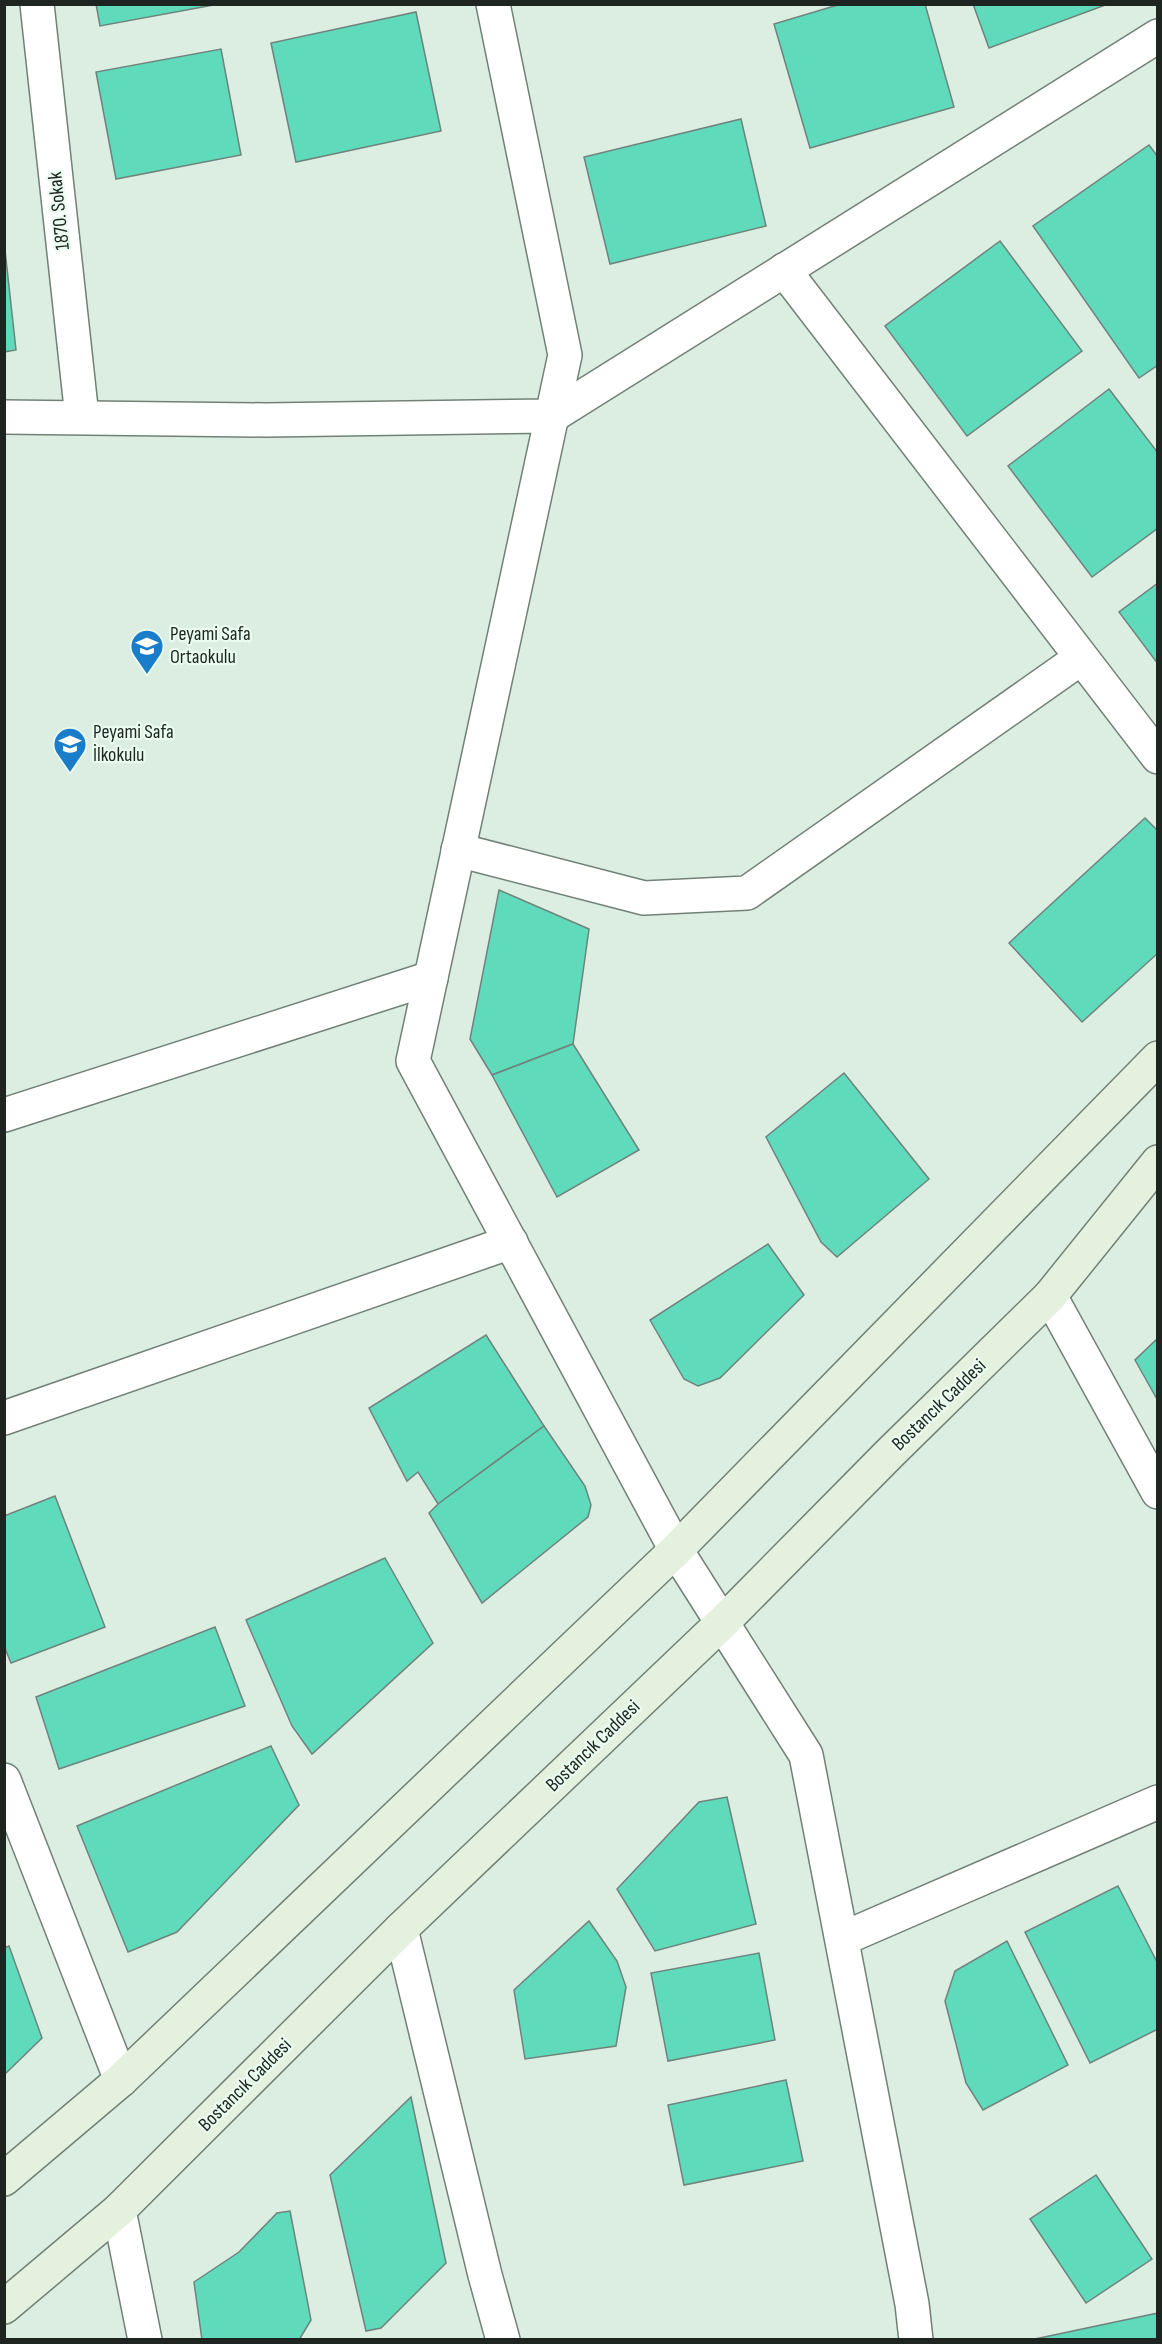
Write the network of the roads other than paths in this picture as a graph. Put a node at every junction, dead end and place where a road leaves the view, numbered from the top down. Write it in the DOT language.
graph roads {
  1 [pos="37,4"];
  2 [pos="493,4"];
  3 [pos="1153,48"];
  4 [pos="784,270"];
  5 [pos="552,416"];
  6 [pos="4,417"];
  7 [pos="82,417"];
  8 [pos="1081,658"];
  9 [pos="1158,758"];
  10 [pos="458,849"];
  11 [pos="431,978"];
  12 [pos="1158,1058"];
  13 [pos="4,1116"];
  14 [pos="1158,1162"];
  15 [pos="511,1242"];
  16 [pos="1050,1296"];
  17 [pos="4,1418"];
  18 [pos="1158,1492"];
  19 [pos="675,1550"];
  20 [pos="723,1622"];
  21 [pos="4,1780"];
  22 [pos="1158,1802"];
  23 [pos="401,1929"];
  24 [pos="842,1939"];
  25 [pos="120,2080"];
  26 [pos="4,2179"];
  27 [pos="119,2210"];
  28 [pos="4,2307"];
  29 [pos="145,2340"];
  30 [pos="503,2340"];
  31 [pos="916,2340"];
  1 -- 7 [label="street, 1870. Sokak"];
  2 -- 5 [label="street"];
  3 -- 4 [label="street"];
  4 -- 5 [label="street"];
  4 -- 8 [label="street"];
  5 -- 7 [label="street"];
  5 -- 10 [label="street"];
  6 -- 7 [label="street"];
  8 -- 9 [label="street"];
  8 -- 10 [label="street"];
  10 -- 11 [label="street"];
  11 -- 13 [label="street"];
  11 -- 15 [label="street"];
  12 -- 19 [label="main road"];
  14 -- 16 [label="main road, Bostancık Caddesi"];
  15 -- 17 [label="street"];
  15 -- 19 [label="street"];
  16 -- 18 [label="street"];
  16 -- 20 [label="main road, Bostancık Caddesi"];
  19 -- 20 [label="street"];
  19 -- 25 [label="main road"];
  20 -- 23 [label="main road, Bostancık Caddesi"];
  20 -- 24 [label="street"];
  21 -- 25 [label="street"];
  22 -- 24 [label="street"];
  23 -- 27 [label="main road, Bostancık Caddesi"];
  23 -- 30 [label="street"];
  24 -- 31 [label="street"];
  25 -- 26 [label="main road"];
  27 -- 28 [label="main road, Bostancık Caddesi"];
  27 -- 29 [label="street"];
}
